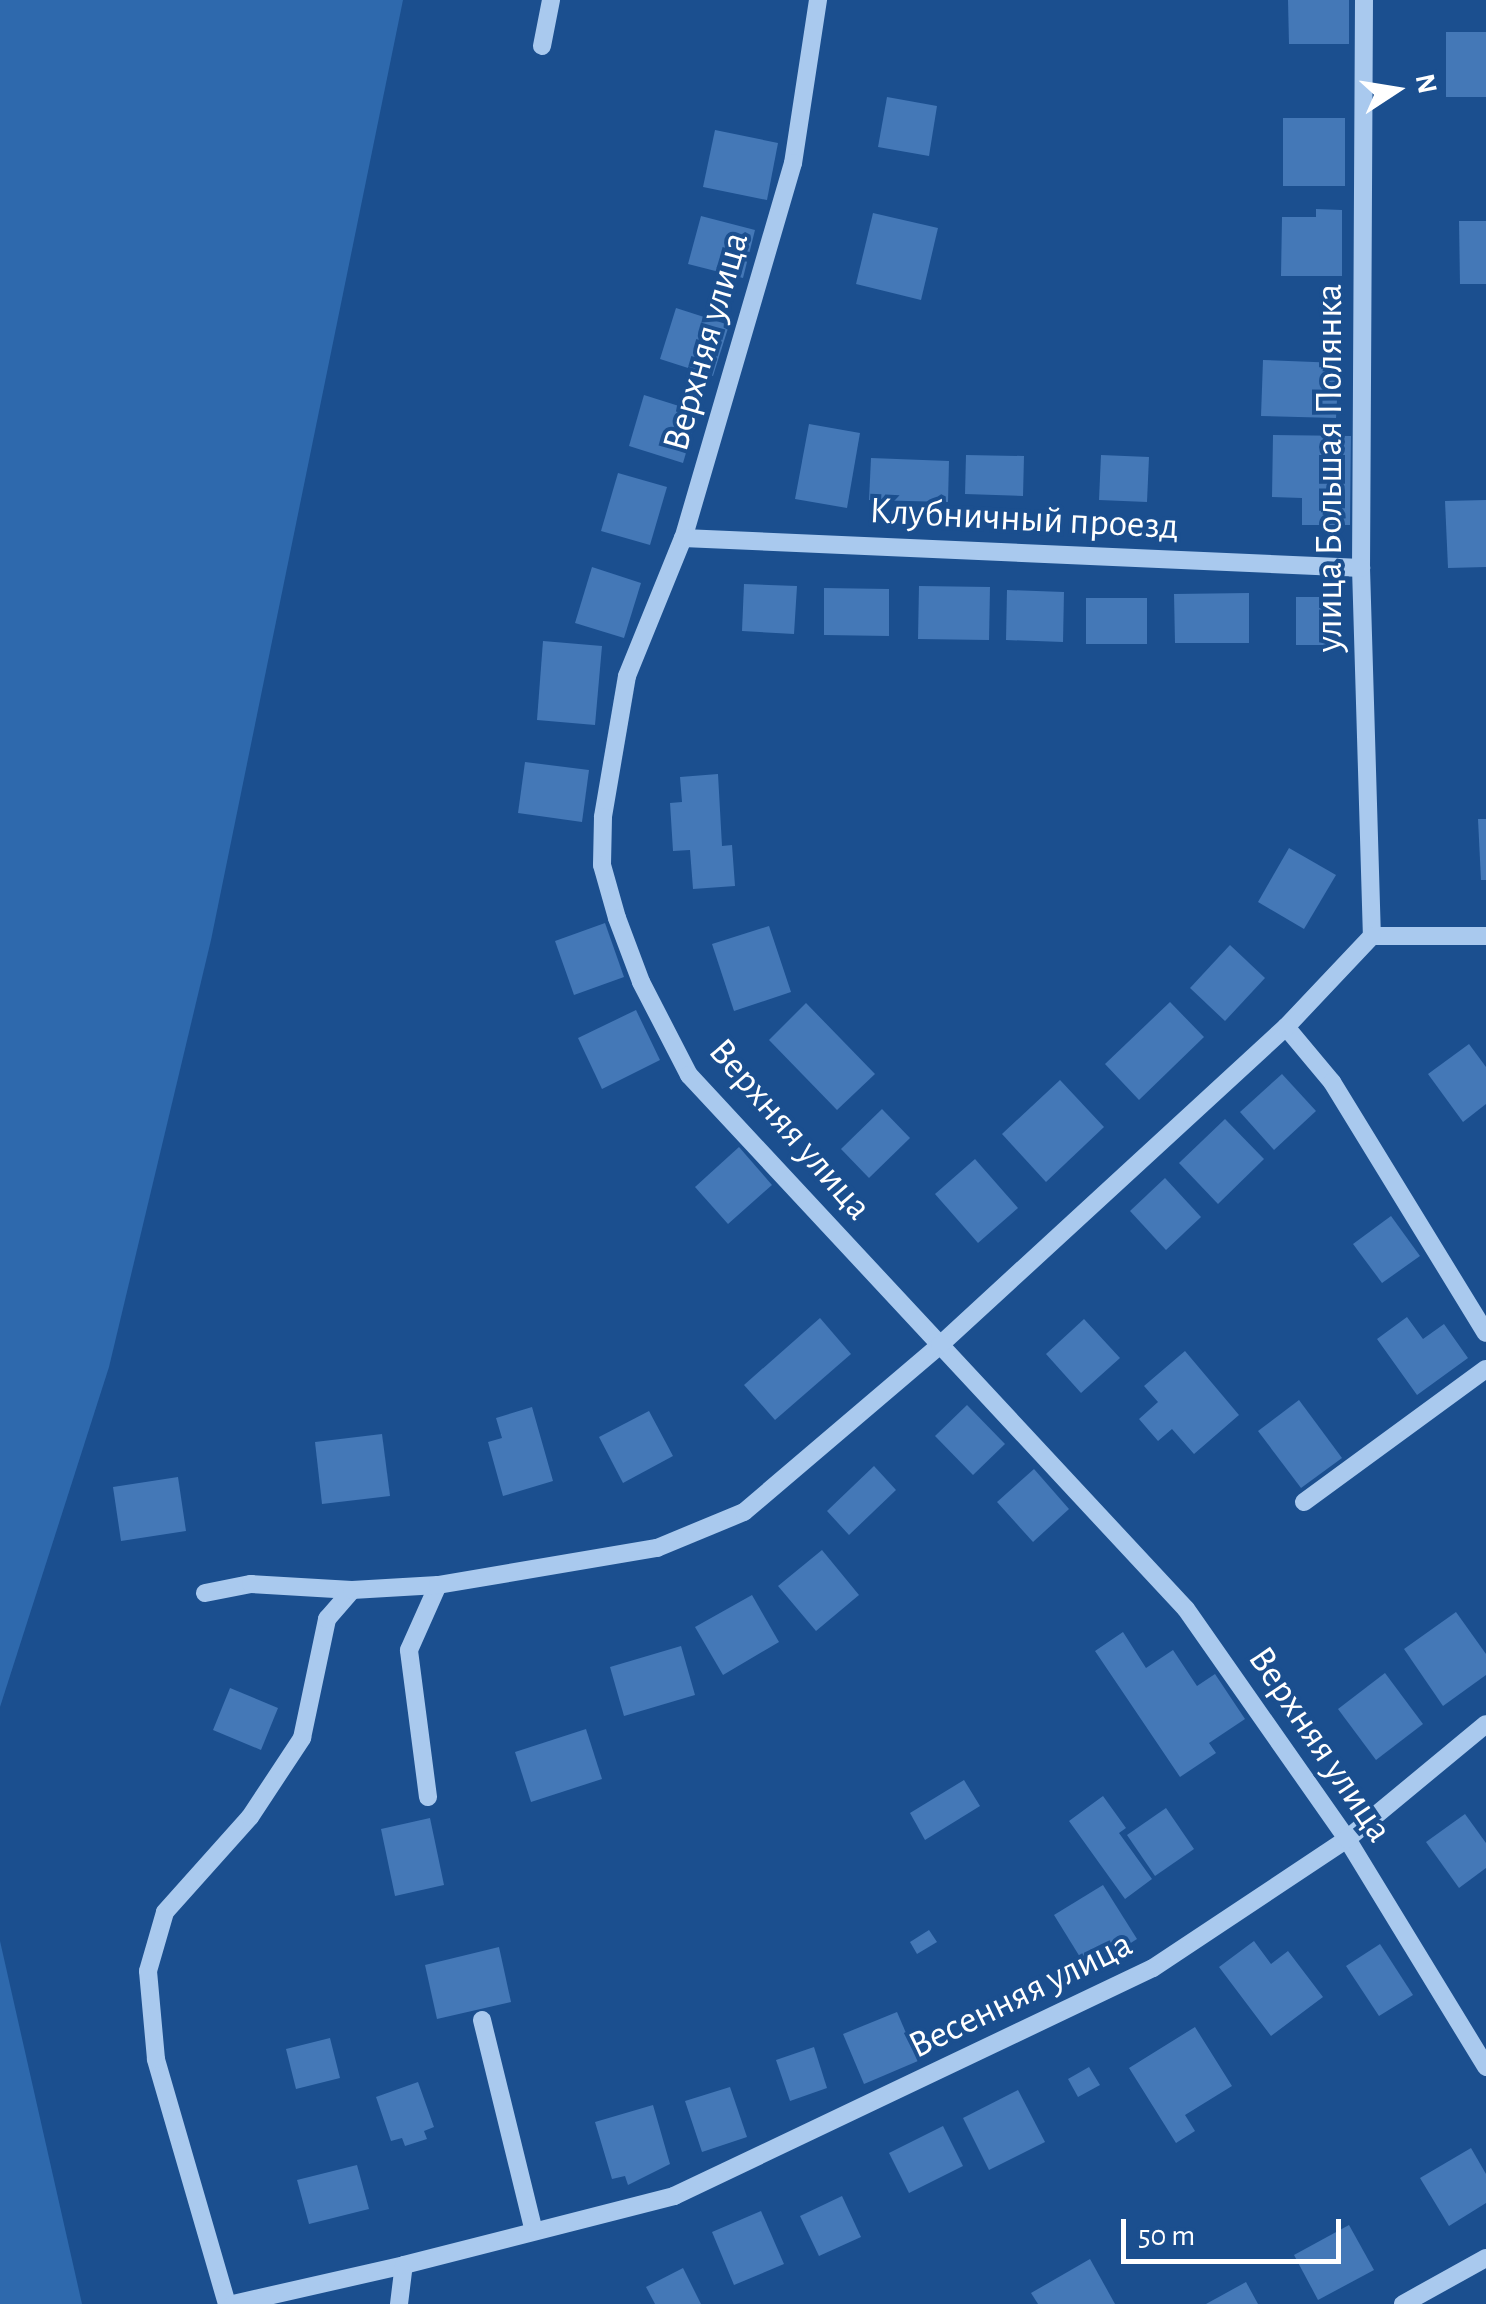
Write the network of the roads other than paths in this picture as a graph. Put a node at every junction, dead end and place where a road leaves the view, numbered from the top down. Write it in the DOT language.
graph roads {
  1 [pos="552,0"];
  2 [pos="818,0"];
  3 [pos="1364,0"];
  4 [pos="542,46"];
  5 [pos="684,538"];
  6 [pos="1361,568"];
  7 [pos="1372,936"];
  8 [pos="1486,936"];
  9 [pos="1286,1028"];
  10 [pos="1486,1333"];
  11 [pos="940,1345"];
  12 [pos="1486,1369"];
  13 [pos="1304,1502"];
  14 [pos="438,1585"];
  15 [pos="352,1590"];
  16 [pos="204,1593"];
  17 [pos="1486,1724"];
  18 [pos="428,1797"];
  19 [pos="1347,1839"];
  20 [pos="482,2020"];
  21 [pos="1486,2067"];
  22 [pos="534,2231"];
  23 [pos="1486,2258"];
  24 [pos="404,2265"];
  25 [pos="230,2304"];
  26 [pos="399,2304"];
  27 [pos="1402,2304"];
  1 -- 4 [label="street"];
  2 -- 5 [label="street, Верхняя улица"];
  3 -- 6 [label="street, улица Большая Полянка"];
  5 -- 6 [label="street, Клубничный проезд"];
  5 -- 11 [label="street, Верхняя улица"];
  6 -- 7 [label="street, улица Большая Полянка"];
  7 -- 8 [label="street"];
  7 -- 9 [label="street"];
  9 -- 10 [label="street"];
  9 -- 11 [label="street"];
  11 -- 14 [label="street"];
  11 -- 19 [label="street, Верхняя улица"];
  12 -- 13 [label="street"];
  14 -- 15 [label="street"];
  14 -- 18 [label="street"];
  15 -- 16 [label="street"];
  15 -- 25 [label="street"];
  17 -- 19 [label="street, Весенняя улица"];
  19 -- 21 [label="street, Верхняя улица"];
  19 -- 22 [label="street, Весенняя улица"];
  20 -- 22 [label="street"];
  22 -- 24 [label="street, Весенняя улица"];
  23 -- 27 [label="street"];
  24 -- 25 [label="street, Весенняя улица"];
  24 -- 26 [label="street"];
}
